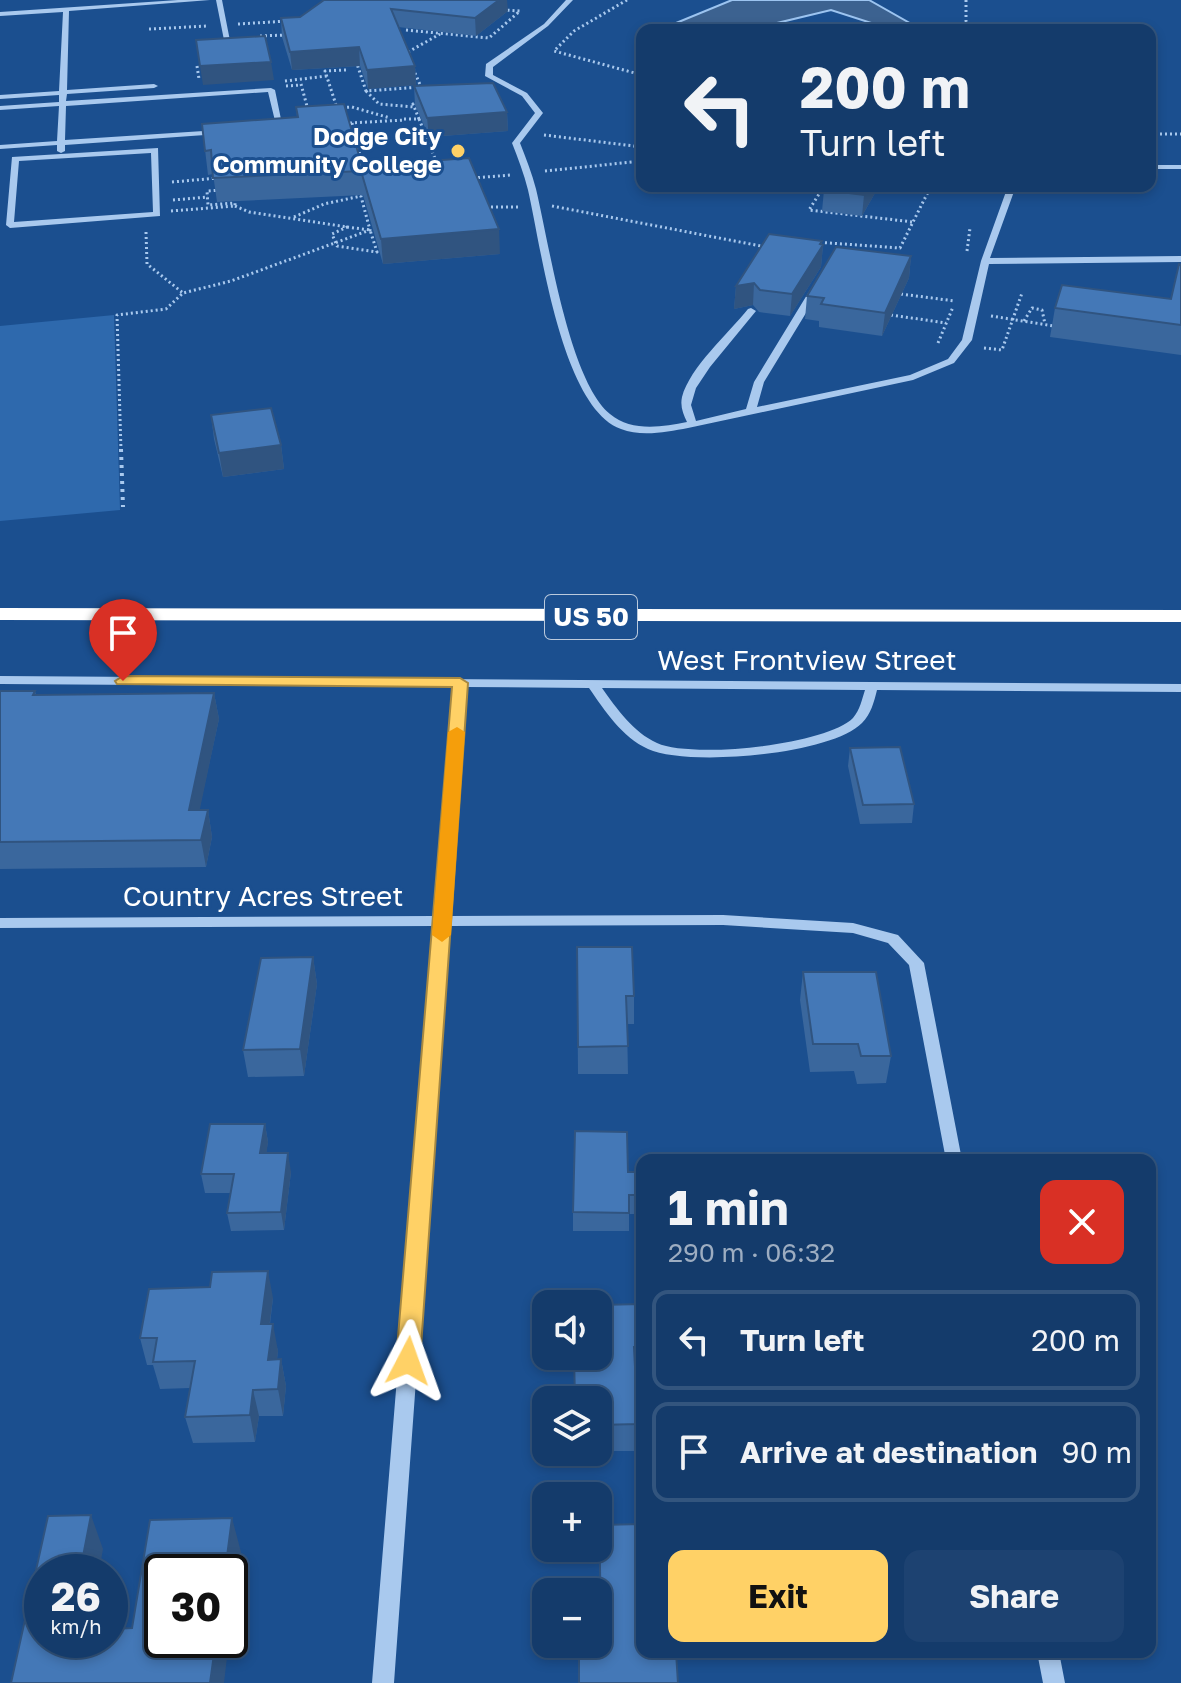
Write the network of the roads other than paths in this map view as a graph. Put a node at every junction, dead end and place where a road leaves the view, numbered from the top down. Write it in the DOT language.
graph roads {
  1 [pos="207,0"];
  2 [pos="219,0"];
  3 [pos="570,0"];
  4 [pos="66,10"];
  5 [pos="0,14"];
  6 [pos="230,50"];
  7 [pos="154,86"];
  8 [pos="63,92"];
  9 [pos="0,97"];
  10 [pos="63,104"];
  11 [pos="0,108"];
  12 [pos="265,128"];
  13 [pos="233,131"];
  14 [pos="61,143"];
  15 [pos="0,147"];
  16 [pos="61,156"];
  17 [pos="1156,167"];
  18 [pos="1181,167"];
  19 [pos="1010,192"];
  20 [pos="5,226"];
  21 [pos="1181,259"];
  22 [pos="985,261"];
  23 [pos="820,281"];
  24 [pos="751,311"];
  25 [pos="751,411"];
  26 [pos="692,423"];
  27 [pos="0,614"];
  28 [pos="1181,616"];
  29 [pos="0,680"];
  30 [pos="460,683"];
  31 [pos="592,683"];
  32 [pos="872,685"];
  33 [pos="1181,688"];
  34 [pos="443,921"];
  35 [pos="0,923"];
  36 [pos="953,1154"];
  37 [pos="1049,1658"];
  38 [pos="383,1683"];
  39 [pos="1054,1683"];
  1 -- 4 [label="street"];
  2 -- 6 [label="street"];
  3 -- 26 [label="street"];
  4 -- 5 [label="street"];
  4 -- 8 [label="street"];
  7 -- 8 [label="street"];
  8 -- 9 [label="street"];
  8 -- 10 [label="street"];
  10 -- 11 [label="street"];
  10 -- 12 [label="street"];
  10 -- 14 [label="street"];
  13 -- 14 [label="street"];
  14 -- 15 [label="street"];
  14 -- 16 [label="street"];
  16 -- 20 [label="street"];
  16 -- 20 [label="street"];
  17 -- 18 [label="street"];
  19 -- 22 [label="street"];
  21 -- 22 [label="street"];
  22 -- 25 [label="street"];
  23 -- 25 [label="street"];
  24 -- 26 [label="street"];
  25 -- 26 [label="street"];
  27 -- 28 [label="highway, US 50"];
  29 -- 30 [label="street, West Frontview Street"];
  30 -- 31 [label="street, West Frontview Street"];
  30 -- 34 [label="street"];
  31 -- 32 [label="street, West Frontview Street"];
  31 -- 32 [label="street"];
  32 -- 33 [label="street, West Frontview Street"];
  34 -- 35 [label="street, Country Acres Street"];
  34 -- 36 [label="street, Country Acres Street"];
  34 -- 38 [label="street"];
  37 -- 39 [label="street"];
}
